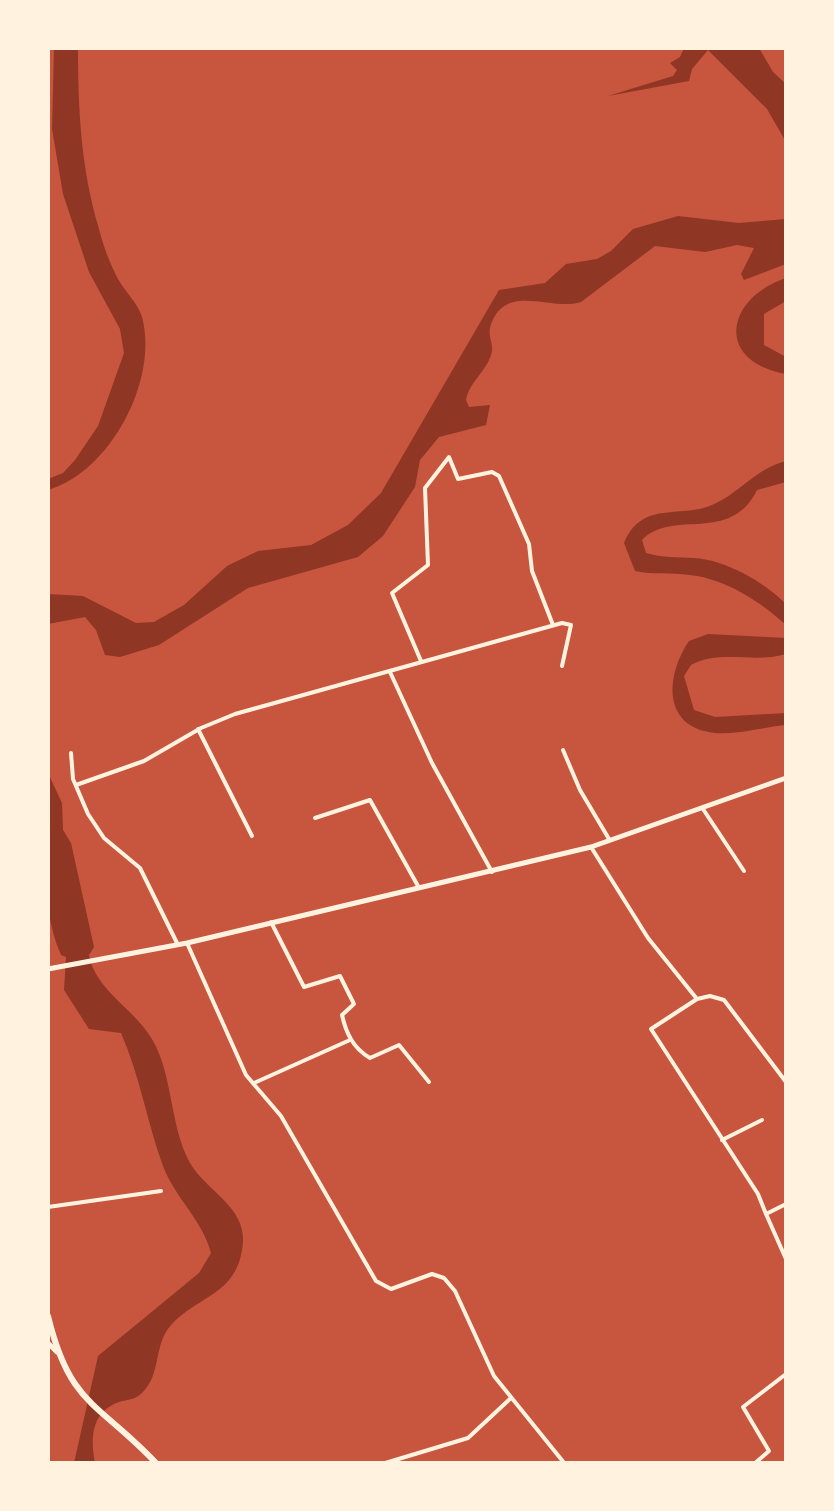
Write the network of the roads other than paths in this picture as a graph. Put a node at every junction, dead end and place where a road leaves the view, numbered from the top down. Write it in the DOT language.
graph roads {
  1 [pos="553,625"];
  2 [pos="421,661"];
  3 [pos="562,666"];
  4 [pos="390,670"];
  5 [pos="198,729"];
  6 [pos="563,750"];
  7 [pos="71,753"];
  8 [pos="786,778"];
  9 [pos="76,785"];
  10 [pos="703,808"];
  11 [pos="315,818"];
  12 [pos="252,836"];
  13 [pos="610,841"];
  14 [pos="591,847"];
  15 [pos="744,871"];
  16 [pos="492,872"];
  17 [pos="420,890"];
  18 [pos="271,922"];
  19 [pos="187,943"];
  20 [pos="178,945"];
  21 [pos="48,969"];
  22 [pos="697,1000"];
  23 [pos="350,1040"];
  24 [pos="430,1082"];
  25 [pos="786,1082"];
  26 [pos="253,1084"];
  27 [pos="762,1120"];
  28 [pos="722,1140"];
  29 [pos="161,1190"];
  30 [pos="786,1204"];
  31 [pos="48,1207"];
  32 [pos="766,1214"];
  33 [pos="786,1259"];
  34 [pos="48,1316"];
  35 [pos="48,1343"];
  36 [pos="56,1352"];
  37 [pos="786,1374"];
  38 [pos="510,1398"];
  39 [pos="157,1464"];
  40 [pos="382,1464"];
  41 [pos="565,1464"];
  42 [pos="754,1464"];
  1 -- 2 [label="street"];
  1 -- 2 [label="street"];
  1 -- 3 [label="street"];
  2 -- 4 [label="street"];
  4 -- 5 [label="street"];
  4 -- 16 [label="street"];
  5 -- 9 [label="street"];
  5 -- 12 [label="street"];
  6 -- 13 [label="street"];
  7 -- 9 [label="street"];
  8 -- 10 [label="street"];
  9 -- 20 [label="street"];
  10 -- 13 [label="street"];
  10 -- 15 [label="street"];
  11 -- 17 [label="street"];
  13 -- 14 [label="street"];
  14 -- 16 [label="street"];
  14 -- 22 [label="street"];
  16 -- 17 [label="street"];
  17 -- 18 [label="street"];
  18 -- 19 [label="street"];
  18 -- 23 [label="street"];
  19 -- 20 [label="street"];
  19 -- 26 [label="street"];
  20 -- 21 [label="street"];
  22 -- 25 [label="street"];
  22 -- 28 [label="street"];
  23 -- 24 [label="street"];
  23 -- 26 [label="street"];
  26 -- 38 [label="street"];
  27 -- 28 [label="street"];
  28 -- 32 [label="street"];
  29 -- 31 [label="street"];
  30 -- 32 [label="street"];
  32 -- 33 [label="street"];
  34 -- 36 [label="highway"];
  35 -- 36 [label="street"];
  36 -- 39 [label="highway"];
  37 -- 42 [label="street"];
  38 -- 40 [label="street"];
  38 -- 41 [label="street"];
}
